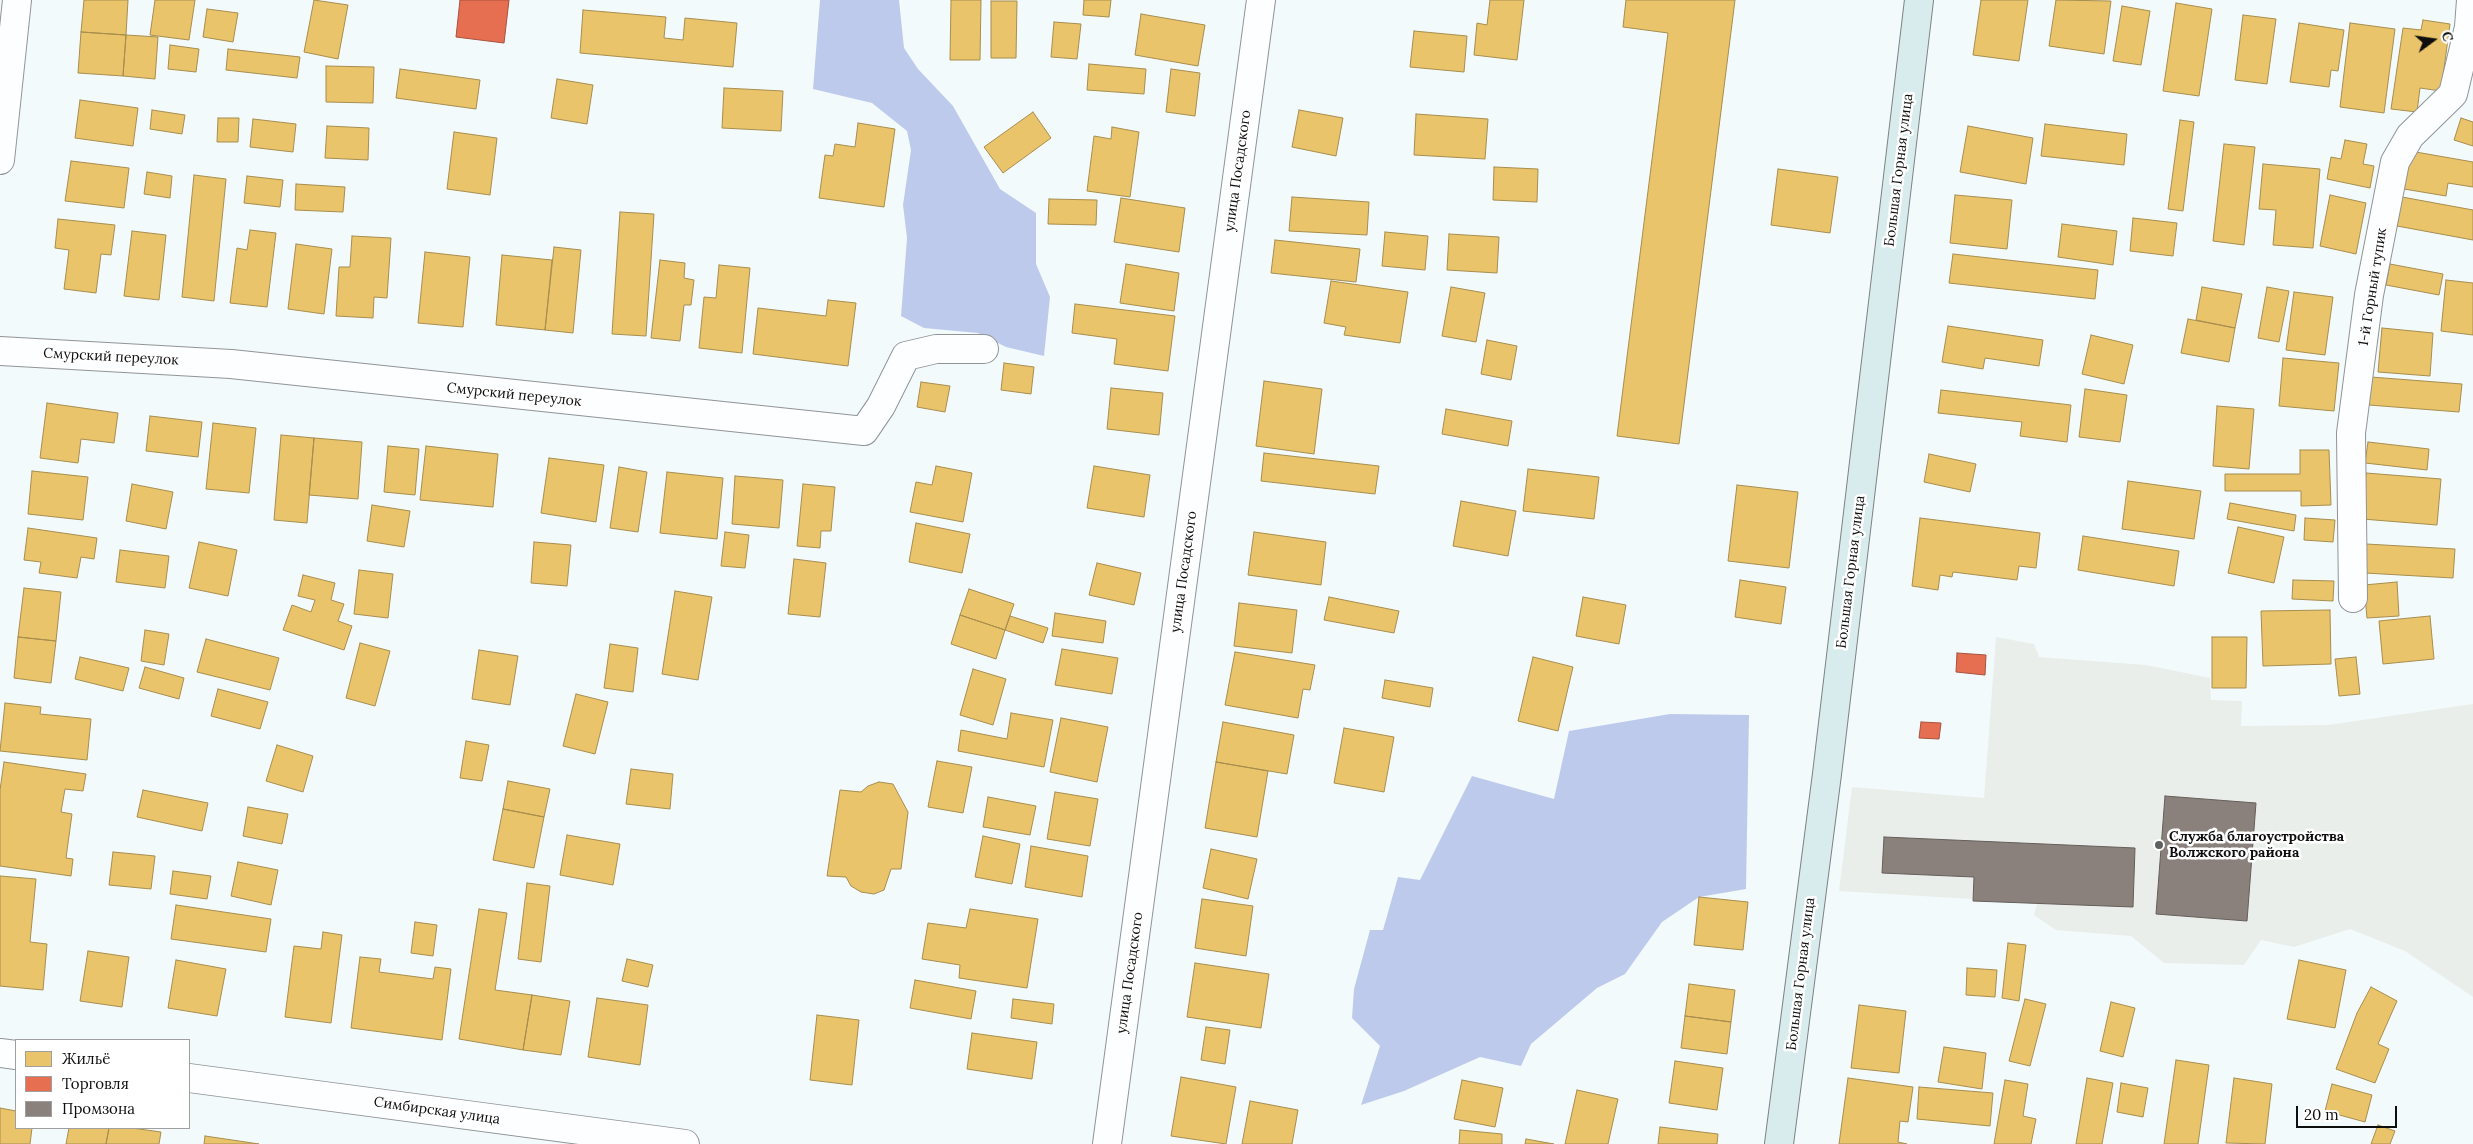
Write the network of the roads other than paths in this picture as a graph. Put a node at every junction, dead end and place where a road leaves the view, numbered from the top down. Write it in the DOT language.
graph roads {
  1 [pos="17,0"];
  2 [pos="1261,0"];
  3 [pos="1919,0"];
  4 [pos="2471,0"];
  5 [pos="0,160"];
  6 [pos="984,350"];
  7 [pos="0,351"];
  8 [pos="2353,598"];
  9 [pos="0,1053"];
  10 [pos="15,1055"];
  11 [pos="190,1078"];
  12 [pos="685,1144"];
  13 [pos="1107,1144"];
  14 [pos="1780,1144"];
  1 -- 5 [label="street"];
  2 -- 13 [label="street, улица Посадского"];
  3 -- 14 [label="main road, Большая Горная улица"];
  4 -- 8 [label="street, 1-й Горный тупик"];
  6 -- 7 [label="street, Смурский переулок"];
  9 -- 10 [label="street"];
  11 -- 12 [label="street, Симбирская улица"];
}
